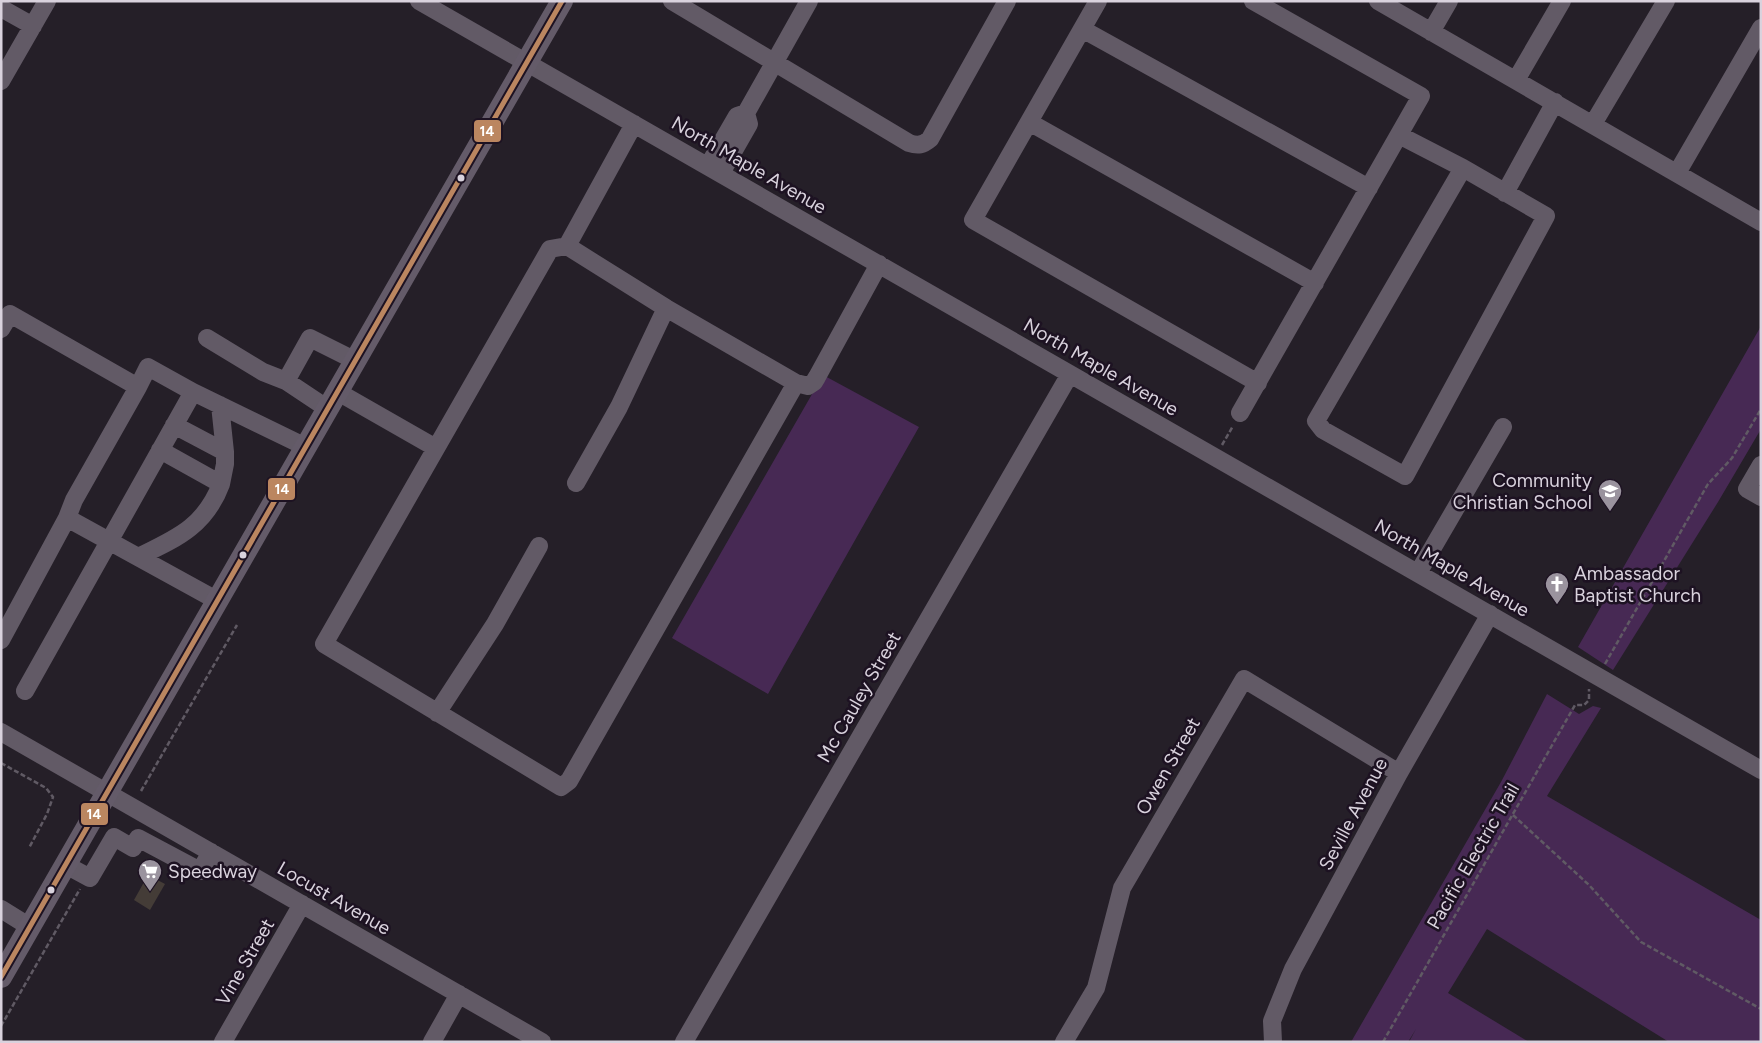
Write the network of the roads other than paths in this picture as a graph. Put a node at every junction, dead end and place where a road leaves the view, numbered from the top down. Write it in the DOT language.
graph roads {
  1 [pos="47,1"];
  2 [pos="420,1"];
  3 [pos="562,1"];
  4 [pos="672,1"];
  5 [pos="808,1"];
  6 [pos="1007,1"];
  7 [pos="1098,1"];
  8 [pos="1253,1"];
  9 [pos="1378,1"];
  10 [pos="1449,1"];
  11 [pos="1562,1"];
  12 [pos="1666,1"];
  13 [pos="1,8"];
  14 [pos="33,26"];
  15 [pos="1761,28"];
  16 [pos="1082,29"];
  17 [pos="1431,32"];
  18 [pos="528,62"];
  19 [pos="774,62"];
  20 [pos="1516,80"];
  21 [pos="1,81"];
  22 [pos="1554,102"];
  23 [pos="1029,122"];
  24 [pos="634,124"];
  25 [pos="1593,124"];
  26 [pos="1399,135"];
  27 [pos="1463,168"];
  28 [pos="714,170"];
  29 [pos="1677,173"];
  30 [pos="1369,188"];
  31 [pos="1505,192"];
  32 [pos="1761,222"];
  33 [pos="567,246"];
  34 [pos="879,264"];
  35 [pos="1315,283"];
  36 [pos="666,308"];
  37 [pos="1,329"];
  38 [pos="206,338"];
  39 [pos="356,361"];
  40 [pos="1070,374"];
  41 [pos="286,381"];
  42 [pos="796,383"];
  43 [pos="1258,383"];
  44 [pos="138,387"];
  45 [pos="193,392"];
  46 [pos="333,401"];
  47 [pos="220,405"];
  48 [pos="1240,413"];
  49 [pos="174,425"];
  50 [pos="1503,427"];
  51 [pos="306,447"];
  52 [pos="436,448"];
  53 [pos="160,450"];
  54 [pos="225,452"];
  55 [pos="1761,465"];
  56 [pos="576,483"];
  57 [pos="221,484"];
  58 [pos="1761,497"];
  59 [pos="68,518"];
  60 [pos="109,542"];
  61 [pos="539,546"];
  62 [pos="138,557"];
  63 [pos="1418,573"];
  64 [pos="218,601"];
  65 [pos="1490,614"];
  66 [pos="1,640"];
  67 [pos="25,691"];
  68 [pos="438,712"];
  69 [pos="1,732"];
  70 [pos="1761,770"];
  71 [pos="1399,773"];
  72 [pos="107,793"];
  73 [pos="150,817"];
  74 [pos="84,833"];
  75 [pos="181,835"];
  76 [pos="138,838"];
  77 [pos="108,847"];
  78 [pos="211,852"];
  79 [pos="170,855"];
  80 [pos="66,864"];
  81 [pos="302,904"];
  82 [pos="1,909"];
  83 [pos="30,927"];
  84 [pos="1,977"];
  85 [pos="459,994"];
  86 [pos="223,1042"];
  87 [pos="432,1042"];
  88 [pos="542,1042"];
  89 [pos="684,1042"];
  90 [pos="1064,1042"];
  91 [pos="1274,1042"];
  1 -- 14 [label="street"];
  2 -- 18 [label="street, North Maple Avenue"];
  3 -- 18 [label="main road"];
  4 -- 19 [label="street"];
  5 -- 19 [label="street"];
  6 -- 19 [label="street"];
  7 -- 16 [label="street"];
  8 -- 26 [label="street"];
  9 -- 17 [label="street"];
  10 -- 17 [label="street"];
  11 -- 20 [label="street"];
  12 -- 25 [label="street"];
  13 -- 14 [label="street"];
  14 -- 21 [label="street"];
  15 -- 29 [label="street"];
  16 -- 23 [label="street"];
  16 -- 30 [label="street"];
  17 -- 20 [label="street"];
  18 -- 24 [label="street, North Maple Avenue"];
  18 -- 39 [label="main road"];
  19 -- 28 [label="street"];
  20 -- 22 [label="street"];
  22 -- 25 [label="street"];
  22 -- 31 [label="street"];
  23 -- 35 [label="street"];
  23 -- 43 [label="street"];
  24 -- 28 [label="street, North Maple Avenue"];
  24 -- 33 [label="street"];
  25 -- 29 [label="street"];
  26 -- 27 [label="street"];
  26 -- 30 [label="street"];
  27 -- 31 [label="street"];
  27 -- 31 [label="street"];
  28 -- 34 [label="street, North Maple Avenue"];
  29 -- 32 [label="street"];
  30 -- 35 [label="street"];
  33 -- 36 [label="street"];
  33 -- 52 [label="street"];
  34 -- 40 [label="street, North Maple Avenue"];
  34 -- 42 [label="street"];
  35 -- 43 [label="street"];
  36 -- 42 [label="street"];
  36 -- 56 [label="street"];
  37 -- 44 [label="street"];
  38 -- 41 [label="street"];
  39 -- 41 [label="street"];
  39 -- 46 [label="main road"];
  40 -- 63 [label="street, North Maple Avenue"];
  40 -- 89 [label="street, Mc Cauley Street"];
  41 -- 46 [label="street"];
  42 -- 68 [label="street"];
  43 -- 48 [label="street"];
  44 -- 45 [label="street"];
  44 -- 59 [label="street"];
  45 -- 47 [label="street"];
  45 -- 49 [label="street"];
  46 -- 51 [label="main road"];
  46 -- 52 [label="street"];
  47 -- 51 [label="street"];
  47 -- 54 [label="street"];
  49 -- 53 [label="street"];
  49 -- 54 [label="street"];
  50 -- 63 [label="street"];
  51 -- 64 [label="main road"];
  52 -- 68 [label="street"];
  53 -- 57 [label="street"];
  53 -- 60 [label="street"];
  54 -- 57 [label="street"];
  55 -- 58 [label="street"];
  57 -- 62 [label="street"];
  59 -- 60 [label="street"];
  59 -- 66 [label="street"];
  60 -- 62 [label="street"];
  60 -- 67 [label="street"];
  61 -- 68 [label="street"];
  62 -- 64 [label="street"];
  63 -- 65 [label="street, North Maple Avenue"];
  64 -- 72 [label="main road"];
  65 -- 70 [label="street, North Maple Avenue"];
  65 -- 71 [label="street, Seville Avenue"];
  69 -- 72 [label="street, Locust Avenue"];
  71 -- 90 [label="street, Owen Street"];
  71 -- 91 [label="street, Seville Avenue"];
  72 -- 73 [label="street, Locust Avenue"];
  72 -- 74 [label="main road"];
  73 -- 75 [label="street, Locust Avenue"];
  73 -- 76 [label="street"];
  74 -- 77 [label="street"];
  74 -- 80 [label="main road"];
  75 -- 78 [label="street, Locust Avenue"];
  75 -- 79 [label="street"];
  76 -- 77 [label="street"];
  76 -- 79 [label="street"];
  77 -- 80 [label="street"];
  78 -- 79 [label="street"];
  78 -- 81 [label="street, Locust Avenue"];
  80 -- 83 [label="main road"];
  81 -- 85 [label="street, Locust Avenue"];
  81 -- 86 [label="street, Vine Street"];
  82 -- 83 [label="street"];
  83 -- 84 [label="main road"];
  85 -- 87 [label="street"];
  85 -- 88 [label="street, Locust Avenue"];
}
